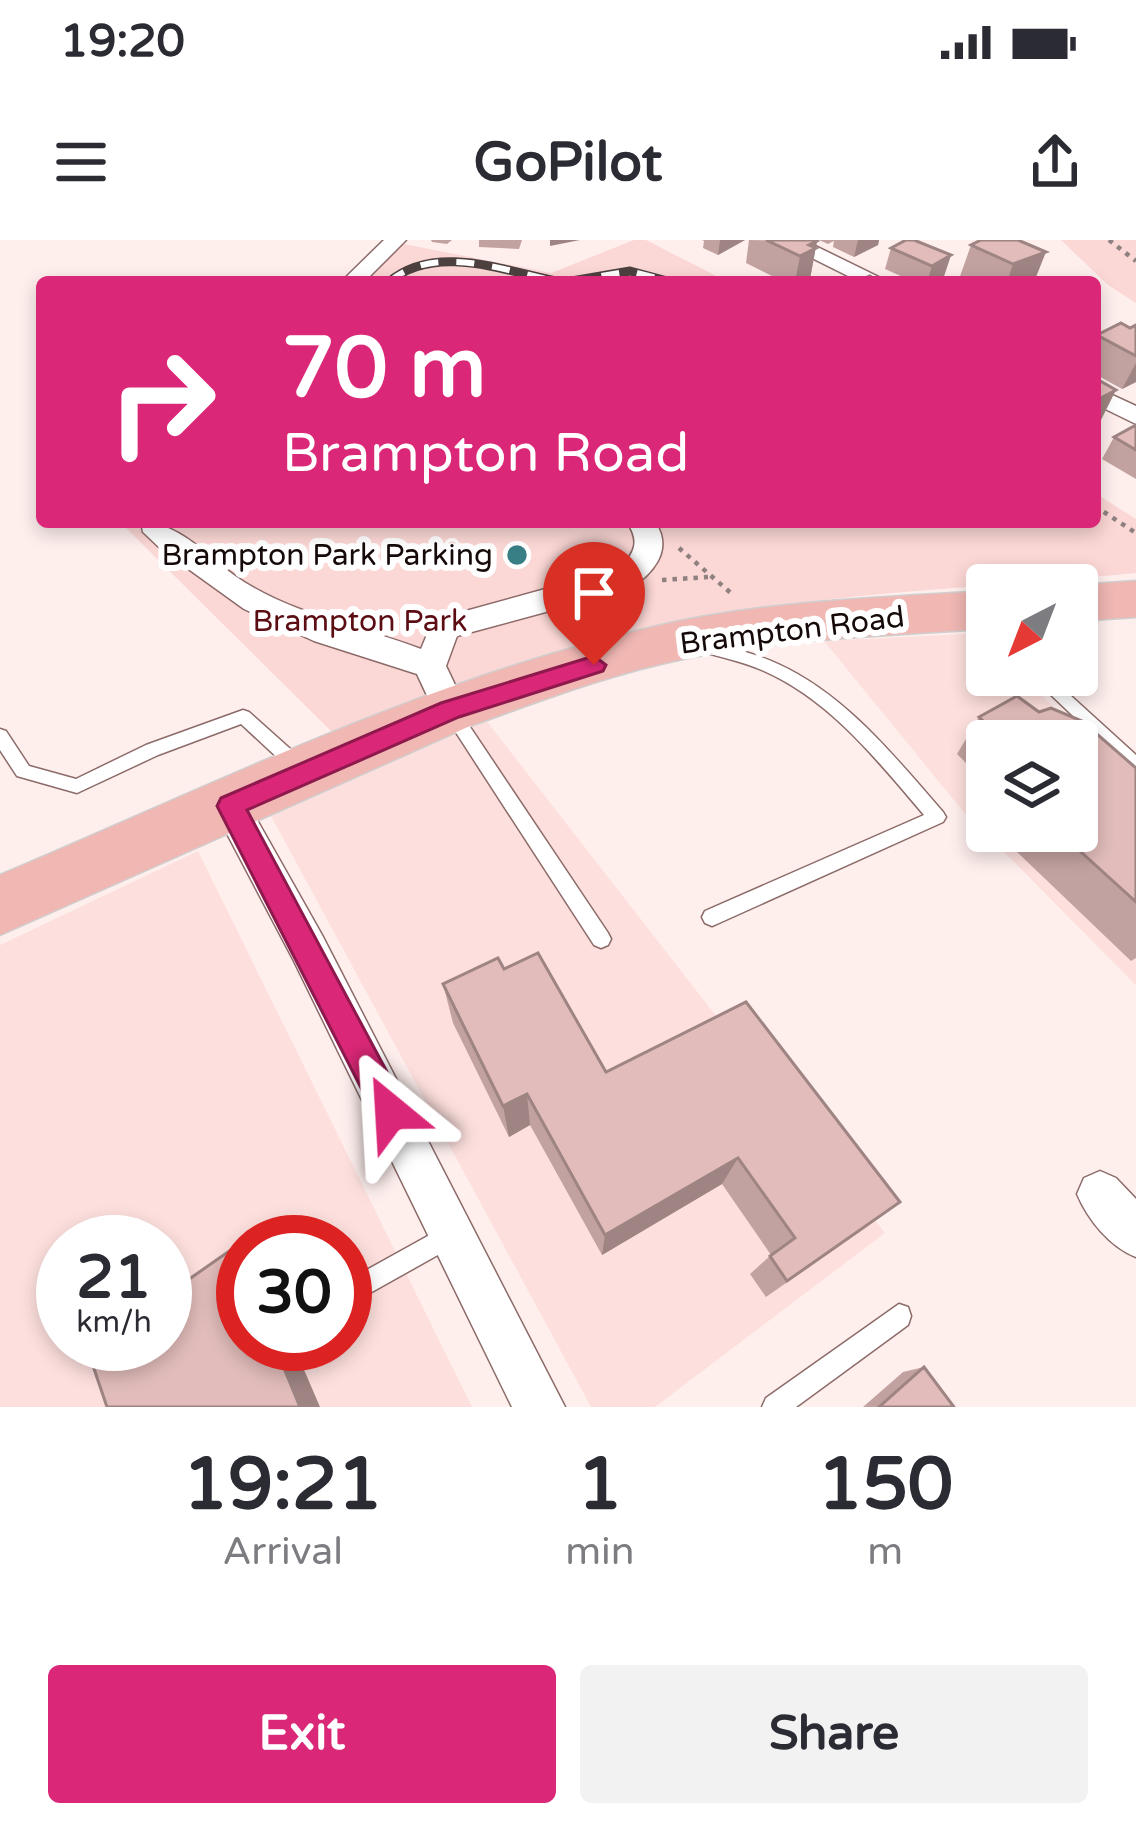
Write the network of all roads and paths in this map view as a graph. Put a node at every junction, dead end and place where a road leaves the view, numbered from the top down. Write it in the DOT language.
graph roads {
  1 [pos="397,240"];
  2 [pos="786,240"];
  3 [pos="1112,242"];
  4 [pos="1136,251"];
  5 [pos="1136,261"];
  6 [pos="358,276"];
  7 [pos="865,276"];
  8 [pos="1101,397"];
  9 [pos="1136,416"];
  10 [pos="1101,510"];
  11 [pos="155,528"];
  12 [pos="645,528"];
  13 [pos="1136,533"];
  14 [pos="1136,598"];
  15 [pos="738,599"];
  16 [pos="1098,601"];
  17 [pos="966,617"];
  18 [pos="682,640"];
  19 [pos="440,688"];
  20 [pos="1061,696"];
  21 [pos="0,736"];
  22 [pos="1136,765"];
  23 [pos="304,772"];
  24 [pos="230,806"];
  25 [pos="0,906"];
  26 [pos="712,917"];
  27 [pos="601,939"];
  28 [pos="1100,1194"];
  29 [pos="453,1234"];
  30 [pos="1136,1234"];
  31 [pos="372,1280"];
  32 [pos="898,1316"];
  33 [pos="539,1407"];
  34 [pos="775,1407"];
  1 -- 6 [label="street"];
  2 -- 7 [label="street"];
  3 -- 4 [label="path"];
  3 -- 5 [label="path"];
  8 -- 9 [label="street"];
  10 -- 13 [label="path"];
  11 -- 19 [label="street"];
  12 -- 15 [label="path"];
  12 -- 19 [label="street"];
  14 -- 16 [label="highway"];
  17 -- 18 [label="highway, Brampton Road"];
  18 -- 19 [label="highway, Brampton Road"];
  18 -- 26 [label="lane"];
  19 -- 23 [label="highway, Brampton Road"];
  19 -- 27 [label="lane"];
  20 -- 22 [label="lane"];
  21 -- 23 [label="lane"];
  23 -- 24 [label="highway, Brampton Road"];
  24 -- 25 [label="highway, Brampton Road"];
  24 -- 29 [label="street"];
  28 -- 30 [label="street"];
  29 -- 31 [label="lane"];
  29 -- 33 [label="street"];
  32 -- 34 [label="lane"];
}
